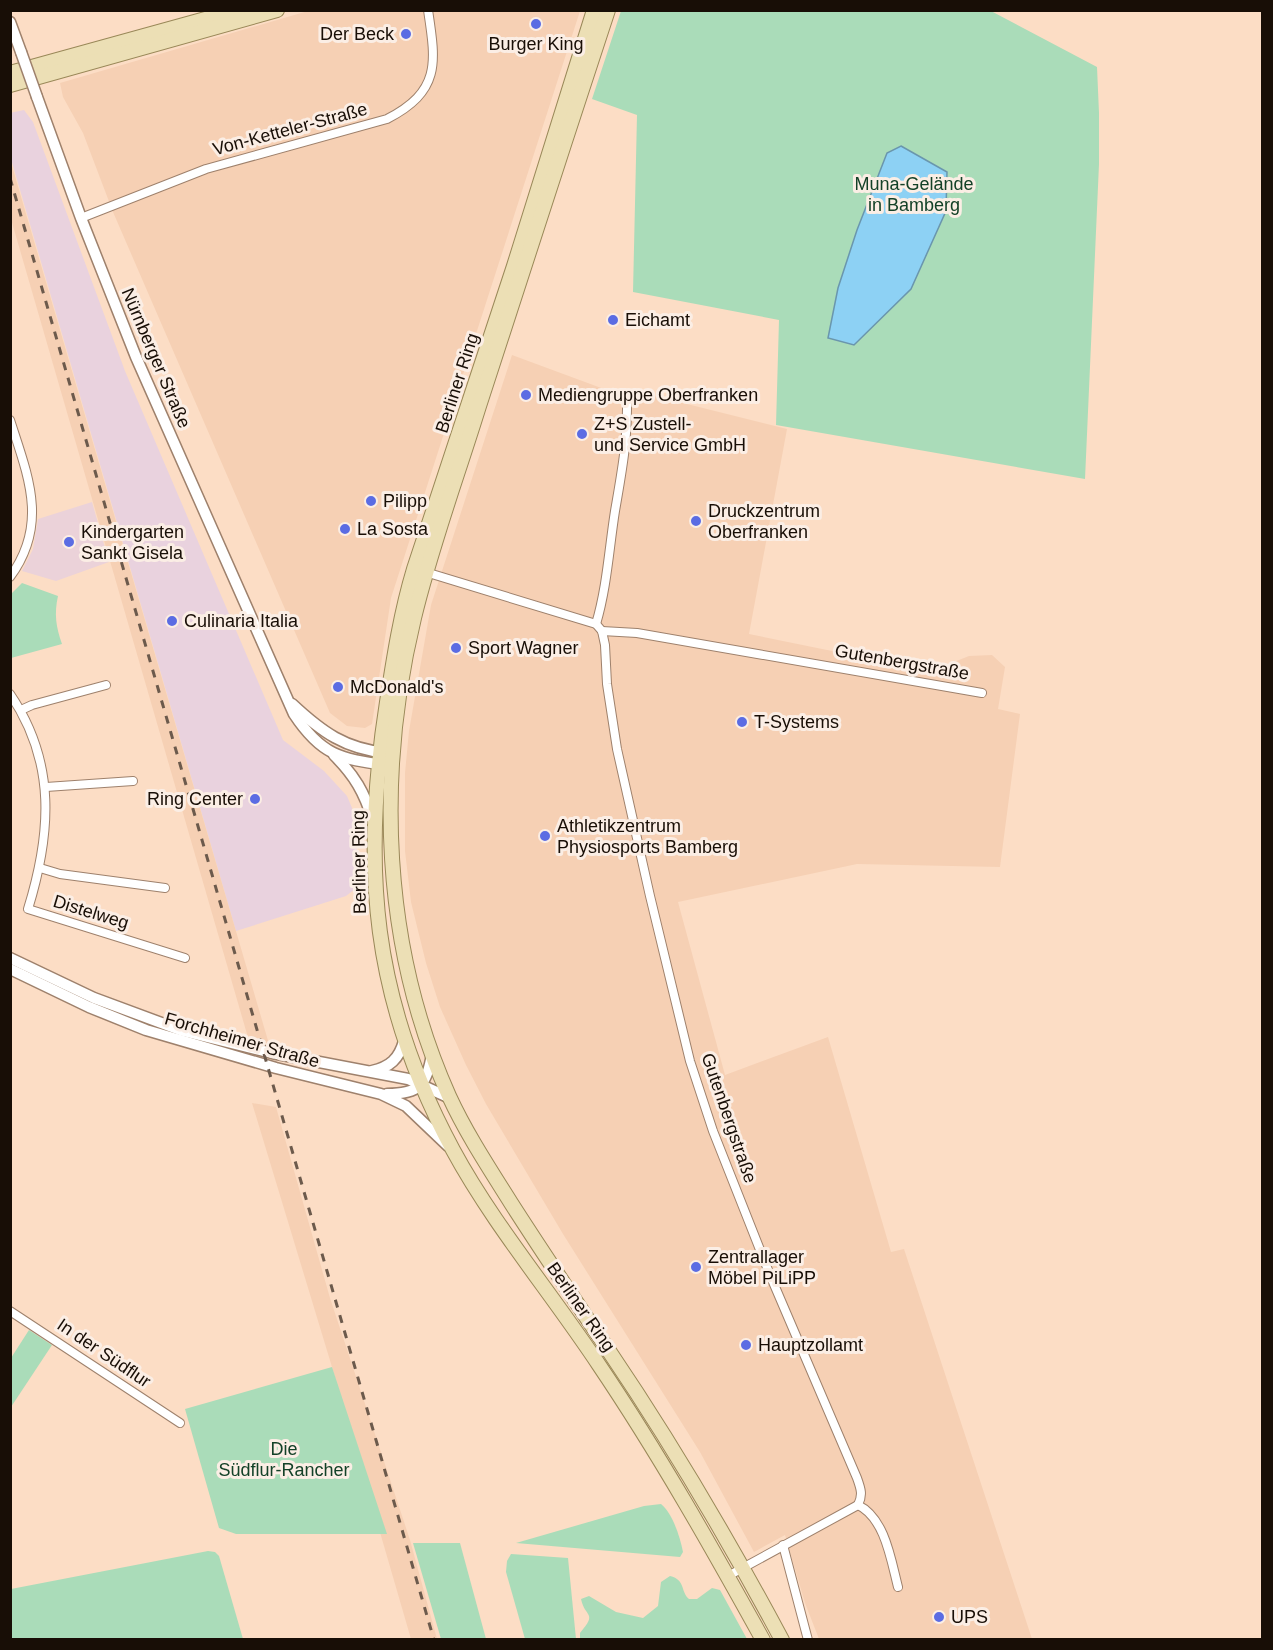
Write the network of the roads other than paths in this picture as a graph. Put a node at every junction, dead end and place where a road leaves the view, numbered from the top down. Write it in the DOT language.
graph roads {
  1 [pos="238,10"];
  2 [pos="277,10"];
  3 [pos="428,10"];
  4 [pos="594,10"];
  5 [pos="608,10"];
  6 [pos="10,22"];
  7 [pos="10,73"];
  8 [pos="10,85"];
  9 [pos="81,219"];
  10 [pos="627,397"];
  11 [pos="10,420"];
  12 [pos="421,571"];
  13 [pos="10,577"];
  14 [pos="599,628"];
  15 [pos="106,685"];
  16 [pos="982,693"];
  17 [pos="10,694"];
  18 [pos="288,700"];
  19 [pos="21,710"];
  20 [pos="334,755"];
  21 [pos="386,759"];
  22 [pos="133,781"];
  23 [pos="46,787"];
  24 [pos="374,825"];
  25 [pos="40,868"];
  26 [pos="165,888"];
  27 [pos="10,958"];
  28 [pos="185,958"];
  29 [pos="10,969"];
  30 [pos="404,1041"];
  31 [pos="432,1054"];
  32 [pos="367,1072"];
  33 [pos="421,1084"];
  34 [pos="381,1094"];
  35 [pos="450,1098"];
  36 [pos="454,1153"];
  37 [pos="10,1311"];
  38 [pos="180,1423"];
  39 [pos="858,1505"];
  40 [pos="783,1545"];
  41 [pos="744,1568"];
  42 [pos="728,1576"];
  43 [pos="898,1587"];
  44 [pos="764,1640"];
  45 [pos="782,1640"];
  46 [pos="808,1640"];
  1 -- 7 [label="main road"];
  2 -- 8 [label="main road"];
  3 -- 9 [label="street, Von-Ketteler-Straße"];
  4 -- 12 [label="main road, Berliner Ring"];
  5 -- 12 [label="main road, Berliner Ring"];
  6 -- 9 [label="street, Nürnberger Straße, bridge"];
  9 -- 18 [label="street, Nürnberger Straße"];
  10 -- 14 [label="street, Gutenbergstraße"];
  11 -- 13 [label="street"];
  12 -- 14 [label="street, Gutenbergstraße"];
  12 -- 21 [label="main road, Berliner Ring"];
  14 -- 16 [label="street, Gutenbergstraße"];
  14 -- 39 [label="street, Gutenbergstraße"];
  15 -- 19 [label="street"];
  17 -- 19 [label="street, Distelweg"];
  18 -- 20 [label="street, Nürnberger Straße"];
  18 -- 21 [label="street, Nürnberger Straße"];
  19 -- 23 [label="street, Distelweg"];
  20 -- 21 [label="street, Nürnberger Straße"];
  20 -- 24 [label="street"];
  21 -- 24 [label="main road, Berliner Ring"];
  21 -- 31 [label="main road, Berliner Ring"];
  22 -- 23 [label="street"];
  23 -- 25 [label="street, Distelweg"];
  24 -- 30 [label="main road, Berliner Ring"];
  25 -- 26 [label="street, Distelweg"];
  25 -- 28 [label="street, Distelweg"];
  27 -- 32 [label="street, Forchheimer Straße"];
  29 -- 34 [label="street, Forchheimer Straße"];
  30 -- 32 [label="street"];
  30 -- 33 [label="main road, Berliner Ring"];
  31 -- 33 [label="street"];
  31 -- 35 [label="main road, Berliner Ring"];
  32 -- 33 [label="street, Forchheimer Straße"];
  33 -- 34 [label="street"];
  33 -- 35 [label="street, Forchheimer Straße"];
  33 -- 36 [label="main road, Berliner Ring"];
  34 -- 36 [label="street, Forchheimer Straße"];
  35 -- 41 [label="main road, Berliner Ring"];
  36 -- 42 [label="main road, Berliner Ring"];
  37 -- 38 [label="street, In der Südflur"];
  39 -- 40 [label="street"];
  39 -- 43 [label="street"];
  40 -- 41 [label="street"];
  40 -- 46 [label="street"];
  41 -- 42 [label="street"];
  41 -- 45 [label="main road, Berliner Ring"];
  42 -- 44 [label="main road, Berliner Ring"];
}
